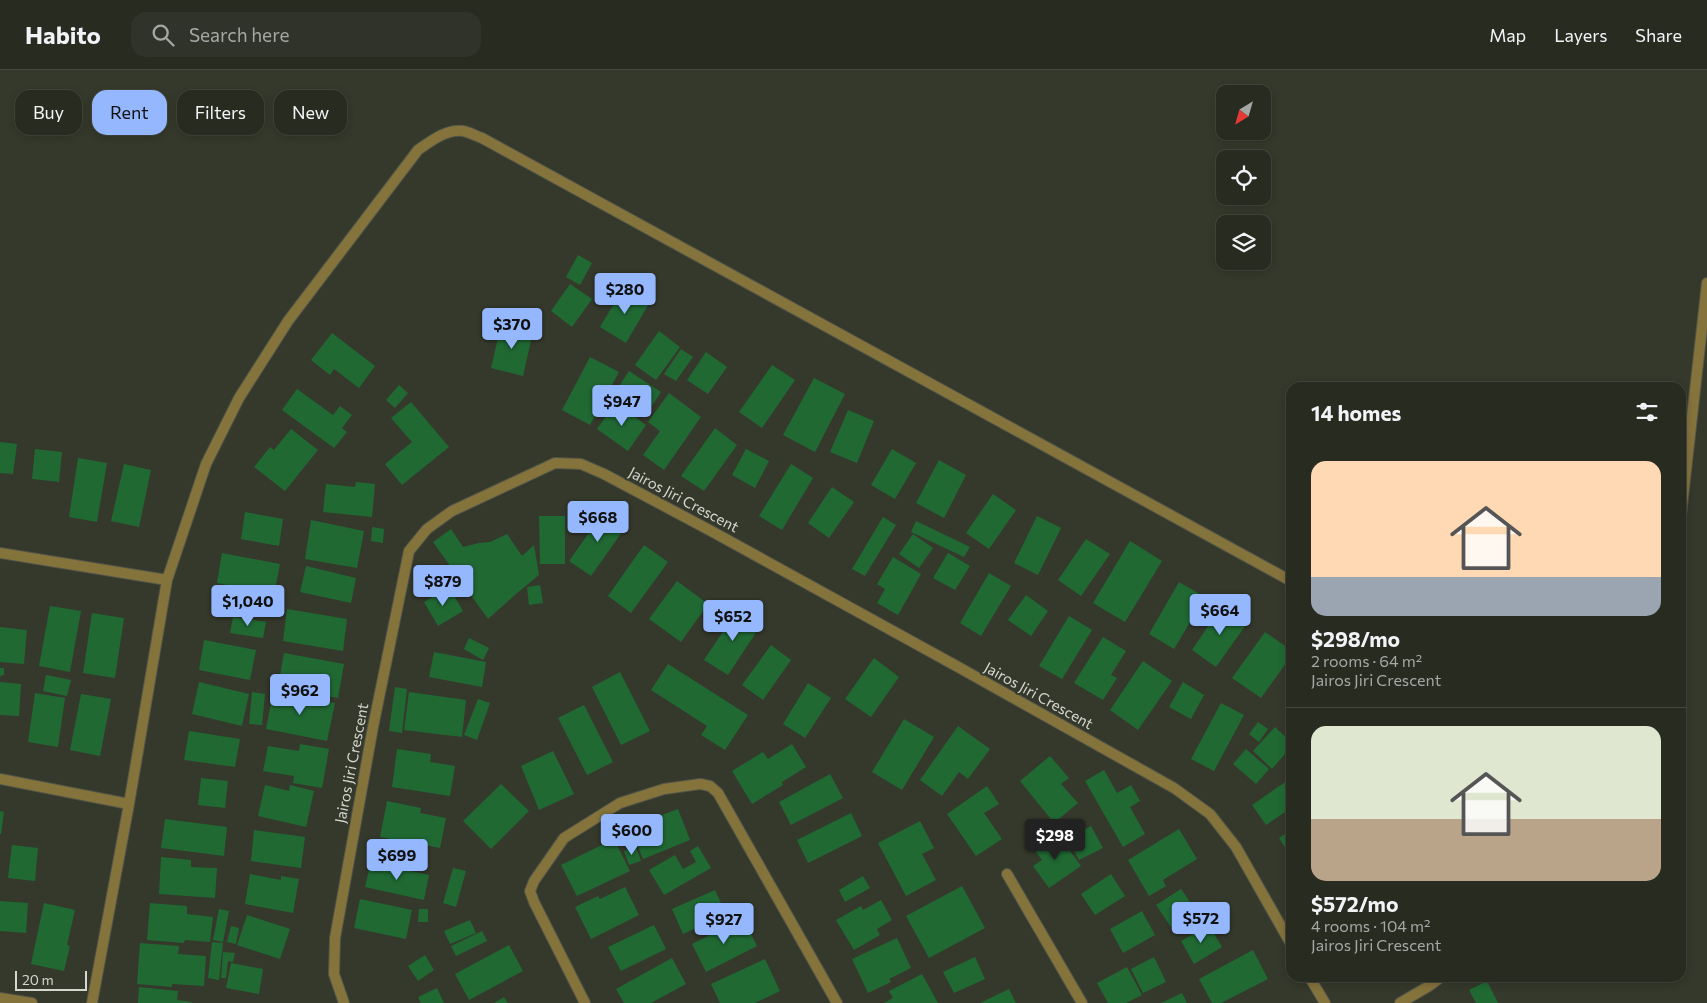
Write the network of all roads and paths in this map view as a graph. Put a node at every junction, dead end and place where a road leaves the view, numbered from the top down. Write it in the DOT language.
graph roads {
  1 [pos="1707,283"];
  2 [pos="1686,470"];
  3 [pos="0,553"];
  4 [pos="1286,579"];
  5 [pos="167,580"];
  6 [pos="0,779"];
  7 [pos="129,804"];
  8 [pos="1007,874"];
  9 [pos="1286,935"];
  10 [pos="1312,982"];
  11 [pos="1434,982"];
  12 [pos="0,998"];
  13 [pos="32,1003"];
  14 [pos="92,1003"];
  15 [pos="344,1003"];
  16 [pos="585,1003"];
  17 [pos="837,1003"];
  18 [pos="1082,1003"];
  19 [pos="1325,1003"];
  20 [pos="1400,1003"];
  1 -- 2 [label="street"];
  3 -- 5 [label="street"];
  4 -- 5 [label="street"];
  5 -- 7 [label="street"];
  6 -- 7 [label="street"];
  7 -- 14 [label="street"];
  8 -- 18 [label="street"];
  9 -- 15 [label="street, Jairos Jiri Crescent"];
  10 -- 19 [label="street"];
  11 -- 20 [label="street"];
  12 -- 13 [label="street"];
  16 -- 17 [label="street"];
}
